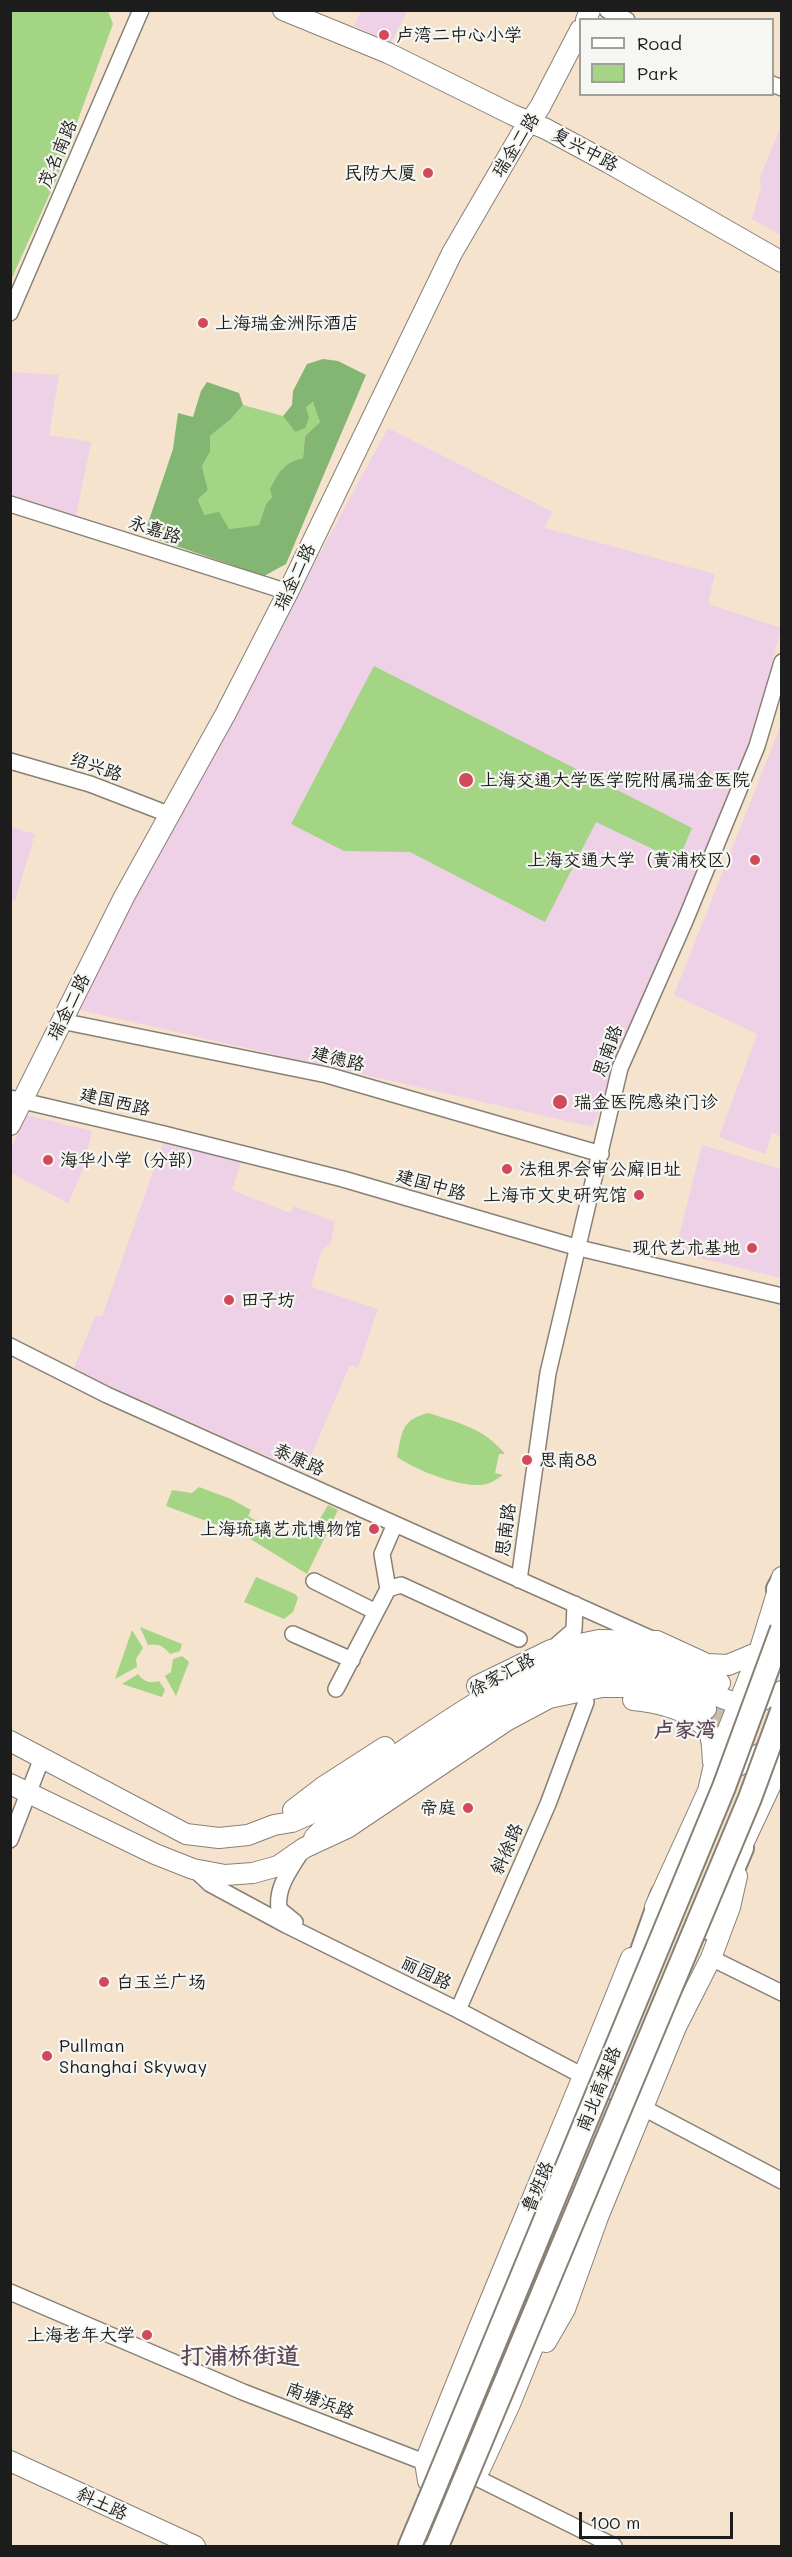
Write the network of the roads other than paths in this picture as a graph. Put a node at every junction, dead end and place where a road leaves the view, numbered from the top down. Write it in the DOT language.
graph roads {
  1 [pos="141,10"];
  2 [pos="283,10"];
  3 [pos="607,10"];
  4 [pos="623,18"];
  5 [pos="579,32"];
  6 [pos="529,122"];
  7 [pos="782,262"];
  8 [pos="10,313"];
  9 [pos="374,414"];
  10 [pos="10,504"];
  11 [pos="288,592"];
  12 [pos="782,662"];
  13 [pos="226,713"];
  14 [pos="10,761"];
  15 [pos="168,814"];
  16 [pos="61,1021"];
  17 [pos="16,1099"];
  18 [pos="10,1125"];
  19 [pos="210,1146"];
  20 [pos="601,1154"];
  21 [pos="579,1248"];
  22 [pos="782,1296"];
  23 [pos="10,1346"];
  24 [pos="395,1524"];
  25 [pos="519,1580"];
  26 [pos="314,1581"];
  27 [pos="781,1583"];
  28 [pos="388,1589"];
  29 [pos="575,1604"];
  30 [pos="376,1612"];
  31 [pos="782,1629"];
  32 [pos="293,1634"];
  33 [pos="519,1639"];
  34 [pos="657,1641"];
  35 [pos="551,1650"];
  36 [pos="759,1652"];
  37 [pos="352,1660"];
  38 [pos="720,1683"];
  39 [pos="336,1689"];
  40 [pos="782,1691"];
  41 [pos="586,1702"];
  42 [pos="738,1704"];
  43 [pos="706,1709"];
  44 [pos="782,1711"];
  45 [pos="10,1741"];
  46 [pos="782,1742"];
  47 [pos="42,1758"];
  48 [pos="782,1761"];
  49 [pos="714,1765"];
  50 [pos="779,1775"];
  51 [pos="19,1788"];
  52 [pos="708,1791"];
  53 [pos="274,1825"];
  54 [pos="10,1840"];
  55 [pos="304,1848"];
  56 [pos="742,1848"];
  57 [pos="193,1869"];
  58 [pos="662,1895"];
  59 [pos="711,1958"];
  60 [pos="782,1993"];
  61 [pos="459,2007"];
  62 [pos="592,2078"];
  63 [pos="635,2102"];
  64 [pos="567,2161"];
  65 [pos="541,2180"];
  66 [pos="782,2181"];
  67 [pos="10,2292"];
  68 [pos="536,2340"];
  69 [pos="487,2432"];
  70 [pos="448,2448"];
  71 [pos="10,2461"];
  72 [pos="430,2478"];
  73 [pos="477,2478"];
  74 [pos="195,2547"];
  75 [pos="401,2547"];
  76 [pos="410,2547"];
  77 [pos="436,2547"];
  78 [pos="448,2547"];
  79 [pos="614,2547"];
  1 -- 8 [label="street, 茂名南路"];
  2 -- 6 [label="main road, 复兴中路"];
  3 -- 4 [label="street"];
  5 -- 6 [label="main road, 瑞金二路"];
  6 -- 7 [label="main road, 复兴中路"];
  6 -- 9 [label="main road, 瑞金二路"];
  9 -- 11 [label="main road, 瑞金二路"];
  9 -- 13 [label="main road"];
  10 -- 11 [label="street, 永嘉路"];
  11 -- 13 [label="main road, 瑞金二路"];
  12 -- 20 [label="street, 思南路"];
  13 -- 15 [label="main road, 瑞金二路"];
  14 -- 15 [label="street, 绍兴路"];
  15 -- 16 [label="main road, 瑞金二路"];
  16 -- 17 [label="main road, 瑞金二路"];
  16 -- 20 [label="street, 建德路"];
  17 -- 18 [label="main road, 瑞金二路"];
  17 -- 19 [label="street, 建国西路"];
  19 -- 21 [label="street, 建国中路"];
  20 -- 21 [label="street, 思南路"];
  21 -- 22 [label="street, 建国中路"];
  21 -- 25 [label="street, 思南路"];
  23 -- 24 [label="street, 泰康路"];
  24 -- 25 [label="street, 泰康路"];
  24 -- 28 [label="street"];
  25 -- 29 [label="street, 泰康路"];
  26 -- 30 [label="street"];
  27 -- 36 [label="main road, 鲁班路"];
  28 -- 30 [label="street"];
  28 -- 33 [label="street"];
  29 -- 34 [label="street, 泰康路"];
  29 -- 35 [label="street"];
  30 -- 37 [label="street"];
  31 -- 72 [label="highway, 南北高架路, bridge"];
  32 -- 37 [label="street"];
  34 -- 35 [label="main road, 徐家汇路"];
  34 -- 36 [label="main road, 徐家汇路"];
  35 -- 53 [label="main road, 徐家汇路"];
  36 -- 42 [label="main road, 鲁班路"];
  37 -- 39 [label="street"];
  38 -- 53 [label="main road, 徐家汇路"];
  40 -- 42 [label="main road"];
  41 -- 49 [label="main road, 徐家汇路"];
  41 -- 55 [label="main road, 徐家汇路"];
  41 -- 61 [label="street, 斜徐路"];
  42 -- 49 [label="main road, 鲁班路"];
  42 -- 55 [label="main road, 徐家汇路"];
  43 -- 55 [label="main road, 徐家汇路"];
  44 -- 68 [label="highway, 南北高架路, bridge"];
  45 -- 47 [label="main road, 徐家汇路"];
  46 -- 52 [label="main road"];
  47 -- 51 [label="street"];
  47 -- 53 [label="main road, 徐家汇路"];
  48 -- 50 [label="main road"];
  49 -- 52 [label="main road, 鲁班路"];
  50 -- 56 [label="main road"];
  51 -- 54 [label="street"];
  51 -- 57 [label="main road, 徐家汇路"];
  52 -- 58 [label="main road, 鲁班路"];
  55 -- 57 [label="main road, 徐家汇路"];
  55 -- 61 [label="street, 丽园路"];
  56 -- 59 [label="main road"];
  56 -- 63 [label="main road"];
  56 -- 68 [label="highway, bridge"];
  57 -- 61 [label="street, 丽园路"];
  58 -- 62 [label="main road, 鲁班路"];
  58 -- 72 [label="highway, bridge"];
  59 -- 60 [label="street"];
  59 -- 63 [label="main road"];
  61 -- 62 [label="street, 丽园路"];
  62 -- 63 [label="street, 丽园路"];
  62 -- 64 [label="main road, 鲁班路"];
  62 -- 65 [label="main road, 鲁班路"];
  63 -- 66 [label="street, 丽园路"];
  63 -- 68 [label="main road"];
  63 -- 68 [label="main road"];
  64 -- 65 [label="main road"];
  64 -- 70 [label="main road, 鲁班路"];
  65 -- 72 [label="main road, 鲁班路"];
  67 -- 72 [label="street, 南塘浜路"];
  68 -- 69 [label="main road"];
  68 -- 73 [label="main road"];
  68 -- 77 [label="highway, 南北高架路, bridge"];
  69 -- 70 [label="main road"];
  69 -- 73 [label="main road"];
  70 -- 72 [label="main road, 鲁班路"];
  71 -- 74 [label="main road, 斜土路"];
  72 -- 73 [label="street, 南塘浜路"];
  72 -- 75 [label="main road, 鲁班路"];
  72 -- 76 [label="highway, 南北高架路"];
  73 -- 78 [label="main road"];
  73 -- 79 [label="street, 南塘浜路"];
}
